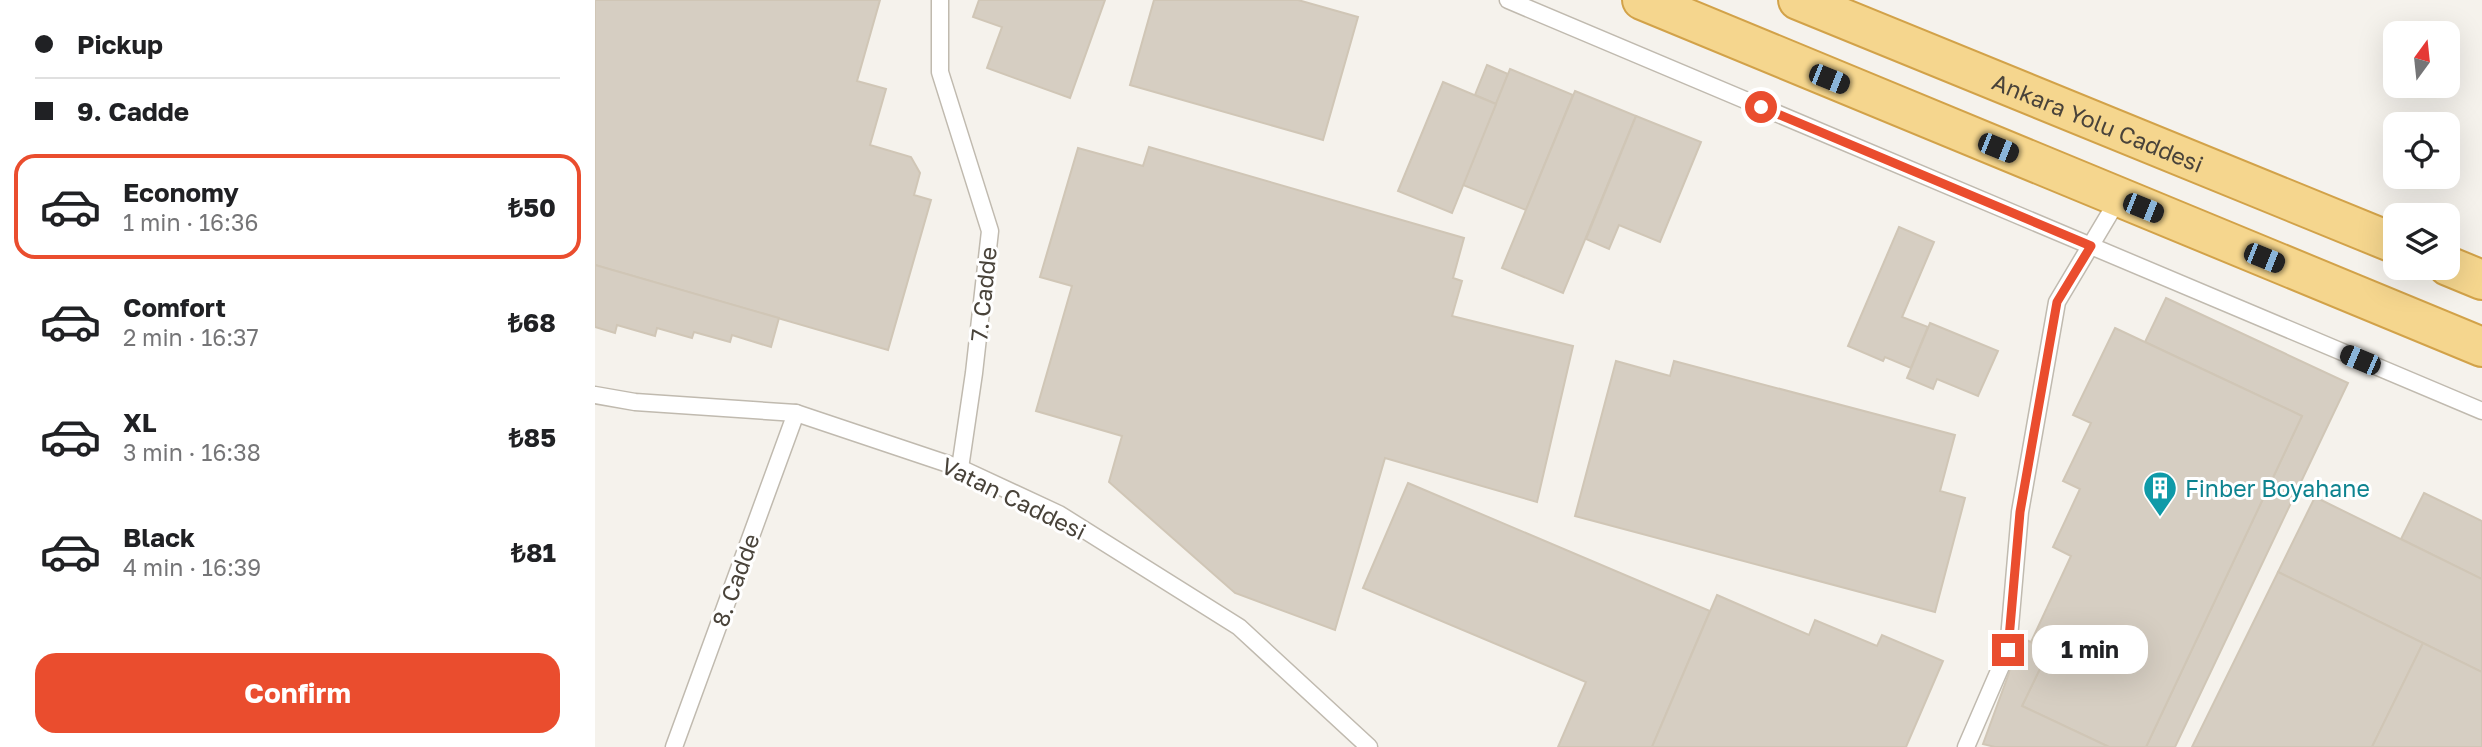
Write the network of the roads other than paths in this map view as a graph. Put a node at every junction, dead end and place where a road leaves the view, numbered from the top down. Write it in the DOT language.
graph roads {
  1 [pos="940,0"];
  2 [pos="1508,0"];
  3 [pos="1641,0"];
  4 [pos="1802,1"];
  5 [pos="2119,198"];
  6 [pos="2383,239"];
  7 [pos="2091,246"];
  8 [pos="2460,271"];
  9 [pos="2482,280"];
  10 [pos="2482,347"];
  11 [pos="595,395"];
  12 [pos="2482,411"];
  13 [pos="796,413"];
  14 [pos="960,468"];
  15 [pos="674,747"];
  16 [pos="1370,747"];
  17 [pos="1966,747"];
  1 -- 14 [label="lane, 7. Cadde"];
  2 -- 7 [label="lane"];
  3 -- 5 [label="highway"];
  4 -- 6 [label="highway, Ankara Yolu Caddesi"];
  5 -- 7 [label="lane"];
  5 -- 10 [label="highway"];
  7 -- 12 [label="lane"];
  7 -- 17 [label="lane"];
  8 -- 9 [label="highway"];
  11 -- 13 [label="lane, Vatan Caddesi"];
  13 -- 14 [label="lane, Vatan Caddesi"];
  13 -- 15 [label="lane, 8. Cadde"];
  14 -- 16 [label="lane, Vatan Caddesi"];
}
